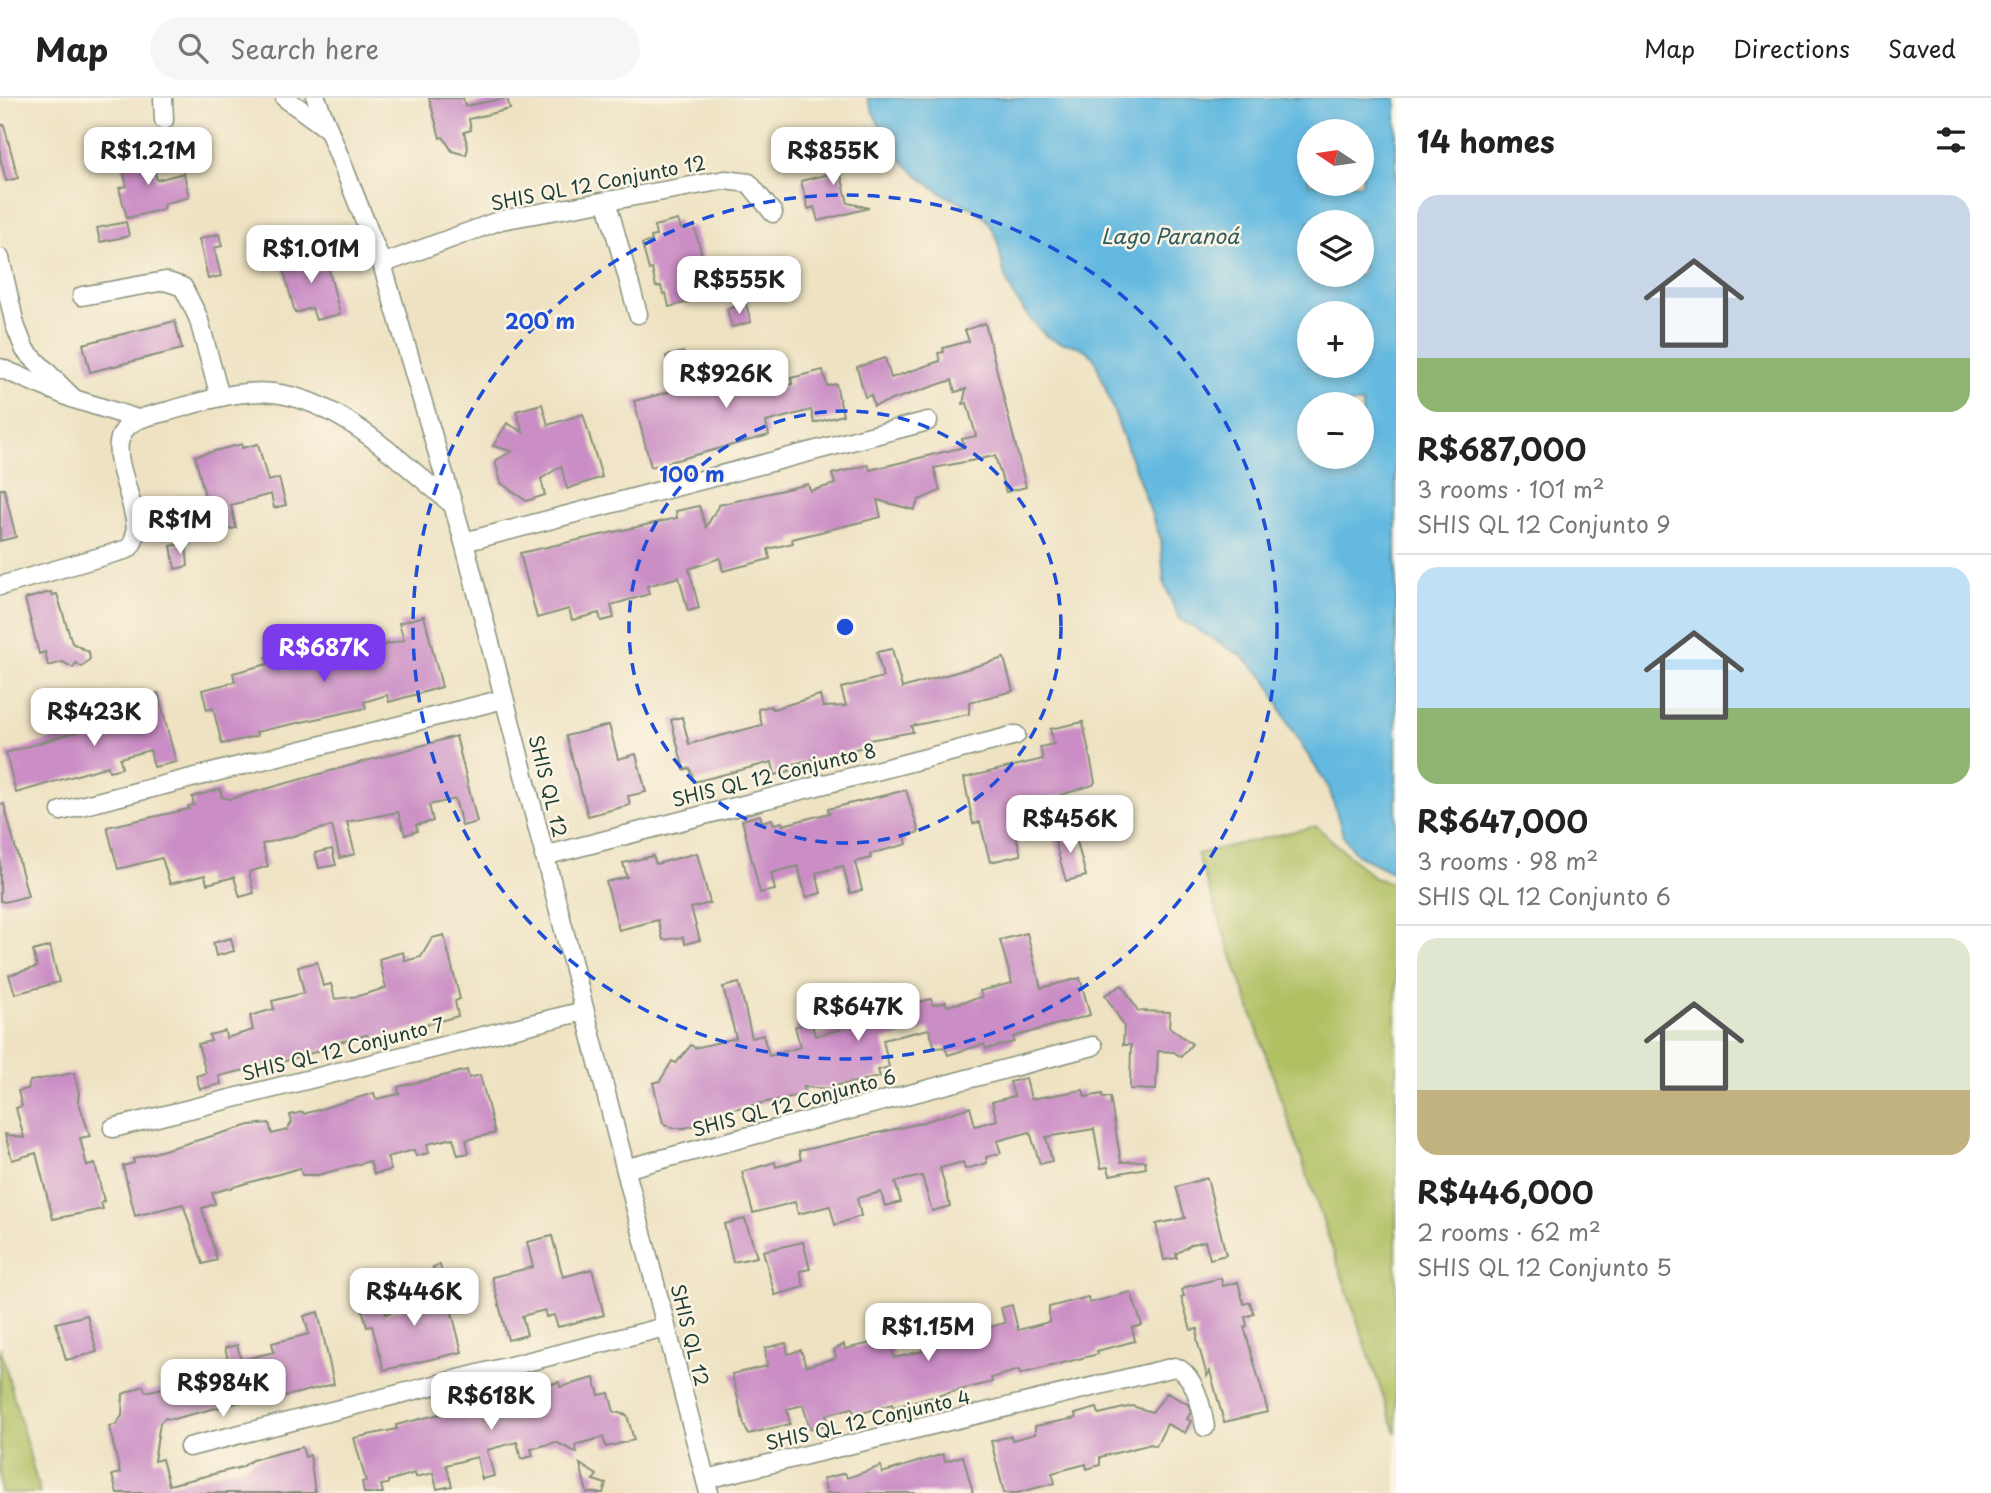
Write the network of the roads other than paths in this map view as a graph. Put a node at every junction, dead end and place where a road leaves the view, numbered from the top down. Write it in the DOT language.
graph roads {
  1 [pos="163,98"];
  2 [pos="285,98"];
  3 [pos="316,98"];
  4 [pos="164,120"];
  5 [pos="328,130"];
  6 [pos="607,202"];
  7 [pos="773,213"];
  8 [pos="0,258"];
  9 [pos="382,264"];
  10 [pos="82,296"];
  11 [pos="638,314"];
  12 [pos="0,368"];
  13 [pos="220,397"];
  14 [pos="75,399"];
  15 [pos="138,419"];
  16 [pos="928,421"];
  17 [pos="452,504"];
  18 [pos="464,542"];
  19 [pos="0,586"];
  20 [pos="504,699"];
  21 [pos="1016,734"];
  22 [pos="61,811"];
  23 [pos="544,856"];
  24 [pos="584,1011"];
  25 [pos="1093,1046"];
  26 [pos="113,1128"];
  27 [pos="628,1168"];
  28 [pos="665,1326"];
  29 [pos="1205,1427"];
  30 [pos="189,1447"];
  31 [pos="708,1486"];
  1 -- 4 [label="street"];
  2 -- 5 [label="street"];
  3 -- 5 [label="street, SHIS QL 12"];
  5 -- 9 [label="street, SHIS QL 12"];
  6 -- 7 [label="street, SHIS QL 12 Conjunto 12"];
  6 -- 9 [label="street, SHIS QL 12 Conjunto 12"];
  6 -- 11 [label="street"];
  8 -- 14 [label="street"];
  9 -- 17 [label="street, SHIS QL 12"];
  10 -- 13 [label="street"];
  12 -- 14 [label="street"];
  13 -- 15 [label="street"];
  13 -- 17 [label="street"];
  14 -- 15 [label="street"];
  15 -- 19 [label="street"];
  16 -- 18 [label="street"];
  17 -- 18 [label="street, SHIS QL 12"];
  18 -- 20 [label="street, SHIS QL 12"];
  20 -- 22 [label="street"];
  20 -- 23 [label="street, SHIS QL 12"];
  21 -- 23 [label="street, SHIS QL 12 Conjunto 8"];
  23 -- 24 [label="street, SHIS QL 12"];
  24 -- 26 [label="street, SHIS QL 12 Conjunto 7"];
  24 -- 27 [label="street, SHIS QL 12"];
  25 -- 27 [label="street, SHIS QL 12 Conjunto 6"];
  27 -- 28 [label="street, SHIS QL 12"];
  28 -- 30 [label="street"];
  28 -- 31 [label="street, SHIS QL 12"];
  29 -- 31 [label="street, SHIS QL 12 Conjunto 4"];
}
